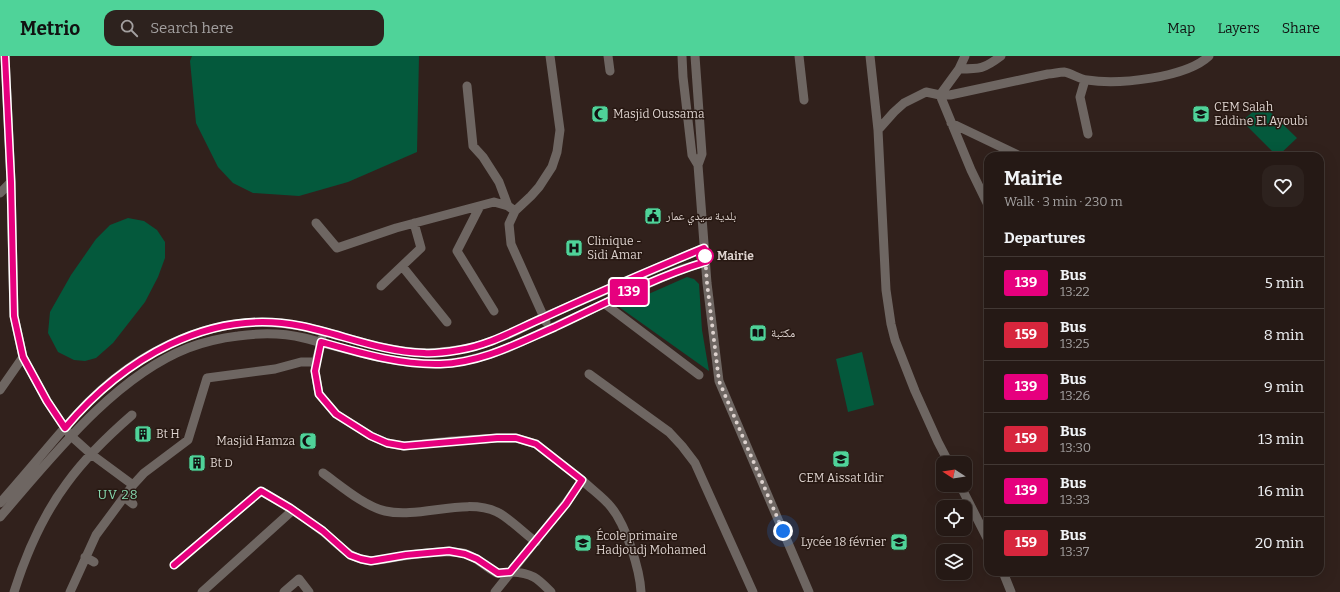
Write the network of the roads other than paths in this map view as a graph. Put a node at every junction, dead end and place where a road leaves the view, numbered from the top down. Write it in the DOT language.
graph roads {
  1 [pos="5,56"];
  2 [pos="550,56"];
  3 [pos="608,56"];
  4 [pos="682,56"];
  5 [pos="695,56"];
  6 [pos="799,56"];
  7 [pos="870,56"];
  8 [pos="965,56"];
  9 [pos="1001,56"];
  10 [pos="1209,56"];
  11 [pos="959,69"];
  12 [pos="610,71"];
  13 [pos="1085,80"];
  14 [pos="466,86"];
  15 [pos="940,95"];
  16 [pos="804,100"];
  17 [pos="951,123"];
  18 [pos="878,130"];
  19 [pos="1088,134"];
  20 [pos="1012,152"];
  21 [pos="698,165"];
  22 [pos="11,182"];
  23 [pos="0,193"];
  24 [pos="984,196"];
  25 [pos="480,206"];
  26 [pos="512,208"];
  27 [pos="316,223"];
  28 [pos="414,223"];
  29 [pos="704,248"];
  30 [pos="705,262"];
  31 [pos="402,266"];
  32 [pos="381,286"];
  33 [pos="605,304"];
  34 [pos="494,311"];
  35 [pos="544,317"];
  36 [pos="447,322"];
  37 [pos="549,330"];
  38 [pos="323,332"];
  39 [pos="321,342"];
  40 [pos="23,357"];
  41 [pos="316,362"];
  42 [pos="589,374"];
  43 [pos="699,375"];
  44 [pos="0,390"];
  45 [pos="132,414"];
  46 [pos="65,428"];
  47 [pos="71,436"];
  48 [pos="91,454"];
  49 [pos="945,456"];
  50 [pos="323,473"];
  51 [pos="582,480"];
  52 [pos="133,485"];
  53 [pos="964,492"];
  54 [pos="124,497"];
  55 [pos="0,503"];
  56 [pos="133,504"];
  57 [pos="292,510"];
  58 [pos="0,517"];
  59 [pos="984,532"];
  60 [pos="536,542"];
  61 [pos="85,557"];
  62 [pos="94,562"];
  63 [pos="174,565"];
  64 [pos="510,572"];
  65 [pos="1005,576"];
  66 [pos="14,592"];
  67 [pos="70,592"];
  68 [pos="202,592"];
  69 [pos="284,592"];
  70 [pos="309,592"];
  71 [pos="495,592"];
  72 [pos="551,592"];
  73 [pos="641,592"];
  74 [pos="753,592"];
  75 [pos="809,592"];
  76 [pos="1011,592"];
  1 -- 22 [label="street"];
  2 -- 26 [label="street"];
  3 -- 12 [label="street"];
  4 -- 21 [label="street"];
  5 -- 21 [label="street"];
  6 -- 16 [label="street"];
  7 -- 18 [label="street"];
  8 -- 11 [label="street"];
  9 -- 11 [label="street"];
  10 -- 13 [label="street"];
  11 -- 15 [label="street"];
  13 -- 15 [label="street"];
  13 -- 19 [label="street"];
  14 -- 26 [label="street"];
  15 -- 17 [label="street"];
  15 -- 18 [label="street"];
  17 -- 20 [label="street"];
  17 -- 24 [label="street"];
  18 -- 49 [label="street"];
  21 -- 29 [label="street"];
  22 -- 23 [label="street"];
  22 -- 40 [label="street"];
  25 -- 26 [label="street"];
  25 -- 28 [label="street"];
  25 -- 34 [label="street"];
  26 -- 35 [label="street"];
  27 -- 28 [label="street"];
  28 -- 31 [label="street"];
  29 -- 30 [label="street"];
  29 -- 35 [label="street"];
  30 -- 33 [label="street"];
  30 -- 75 [label="street"];
  31 -- 32 [label="street"];
  31 -- 36 [label="street"];
  33 -- 37 [label="street"];
  33 -- 43 [label="street"];
  35 -- 37 [label="street"];
  35 -- 38 [label="street"];
  37 -- 39 [label="street"];
  38 -- 39 [label="street"];
  38 -- 46 [label="street"];
  39 -- 41 [label="street"];
  39 -- 47 [label="street"];
  40 -- 44 [label="street"];
  40 -- 46 [label="street"];
  41 -- 51 [label="street"];
  41 -- 52 [label="street"];
  42 -- 74 [label="street"];
  45 -- 48 [label="street"];
  46 -- 47 [label="street"];
  46 -- 55 [label="street"];
  47 -- 48 [label="street"];
  47 -- 58 [label="street"];
  48 -- 52 [label="street"];
  48 -- 66 [label="street"];
  50 -- 60 [label="street"];
  51 -- 60 [label="street"];
  51 -- 73 [label="street"];
  52 -- 54 [label="street"];
  53 -- 59 [label="street"];
  54 -- 56 [label="street"];
  54 -- 61 [label="street"];
  57 -- 63 [label="street"];
  57 -- 64 [label="street"];
  57 -- 68 [label="street"];
  60 -- 64 [label="street"];
  61 -- 62 [label="street"];
  61 -- 67 [label="street"];
  64 -- 71 [label="street"];
  64 -- 72 [label="street"];
  65 -- 76 [label="street"];
  69 -- 70 [label="street"];
}
